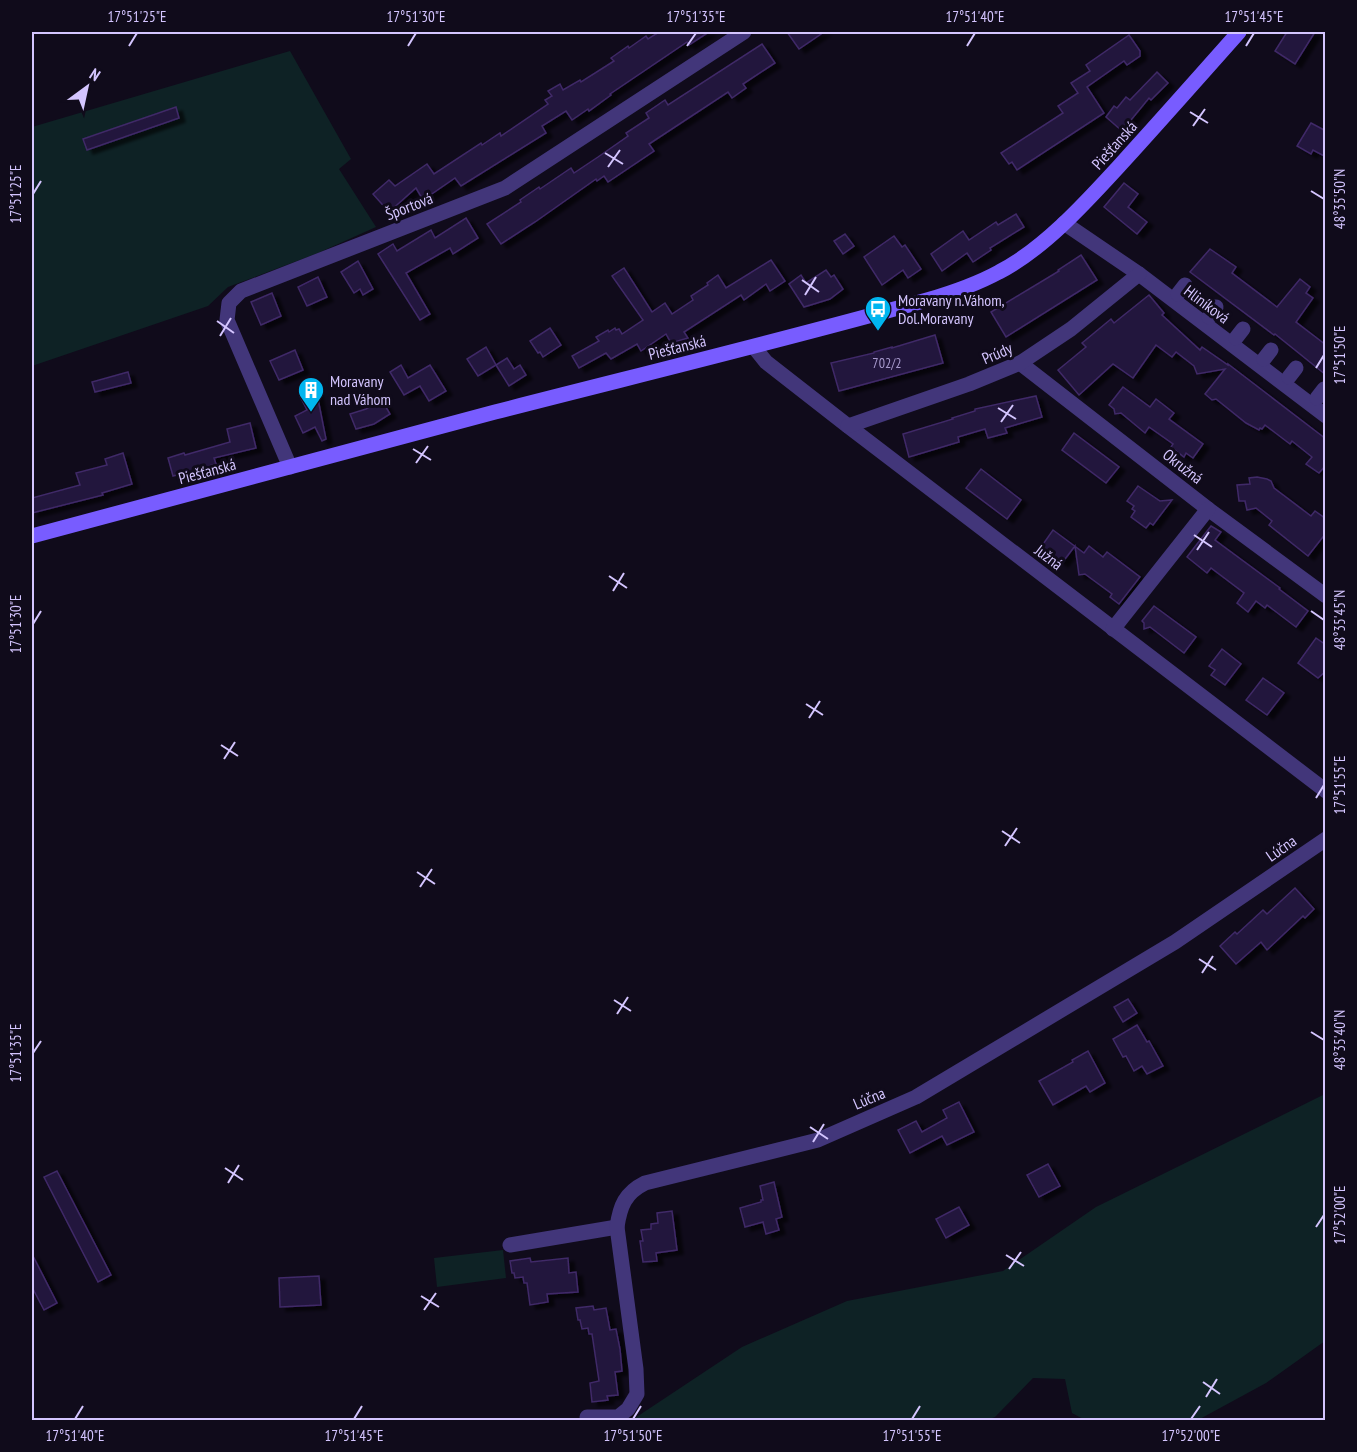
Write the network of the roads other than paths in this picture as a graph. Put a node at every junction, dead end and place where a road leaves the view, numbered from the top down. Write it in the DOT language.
graph roads {
  1 [pos="744,32"];
  2 [pos="1239,32"];
  3 [pos="1064,223"];
  4 [pos="1139,274"];
  5 [pos="754,347"];
  6 [pos="1020,363"];
  7 [pos="1326,417"];
  8 [pos="848,426"];
  9 [pos="290,467"];
  10 [pos="1208,508"];
  11 [pos="32,536"];
  12 [pos="1326,596"];
  13 [pos="1113,629"];
  14 [pos="1326,791"];
  15 [pos="1326,839"];
  16 [pos="617,1227"];
  17 [pos="510,1245"];
  18 [pos="587,1417"];
  1 -- 9 [label="street, Športová"];
  2 -- 3 [label="main road, Piešťanská"];
  3 -- 4 [label="street, Hliníková"];
  3 -- 5 [label="main road, Piešťanská"];
  4 -- 6 [label="street, Prúdy"];
  4 -- 7 [label="street, Hliníková"];
  5 -- 8 [label="street, Južná"];
  5 -- 9 [label="main road, Piešťanská"];
  6 -- 8 [label="street, Prúdy"];
  6 -- 10 [label="street, Okružná"];
  8 -- 13 [label="street, Južná"];
  9 -- 11 [label="main road, Piešťanská"];
  10 -- 12 [label="street, Okružná"];
  10 -- 13 [label="street"];
  13 -- 14 [label="street, Južná"];
  15 -- 16 [label="street, Lúčna"];
  16 -- 17 [label="street"];
  16 -- 18 [label="street, Lúčna"];
}
